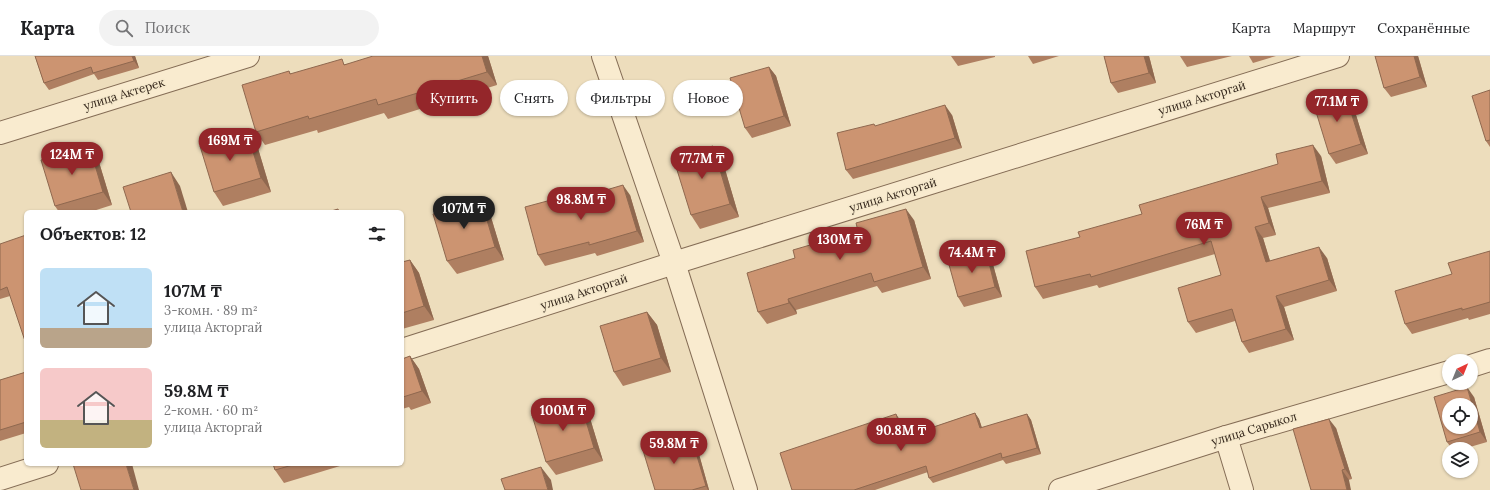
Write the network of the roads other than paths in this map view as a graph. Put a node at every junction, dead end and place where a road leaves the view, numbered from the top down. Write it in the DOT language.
graph roads {
  1 [pos="248,56"];
  2 [pos="603,56"];
  3 [pos="1338,56"];
  4 [pos="0,133"];
  5 [pos="674,263"];
  6 [pos="404,349"];
  7 [pos="1490,360"];
  8 [pos="1478,364"];
  9 [pos="1442,374"];
  10 [pos="1226,437"];
  11 [pos="41,466"];
  12 [pos="0,479"];
  13 [pos="746,490"];
  14 [pos="1060,490"];
  15 [pos="1242,490"];
  1 -- 4 [label="street, улица Актерек"];
  2 -- 5 [label="street"];
  3 -- 5 [label="street, улица Акторгай"];
  5 -- 6 [label="street, улица Акторгай"];
  5 -- 13 [label="street"];
  7 -- 8 [label="street"];
  9 -- 10 [label="street, улица Сарыкол"];
  10 -- 14 [label="street, улица Сарыкол"];
  10 -- 15 [label="street"];
  11 -- 12 [label="street"];
}
